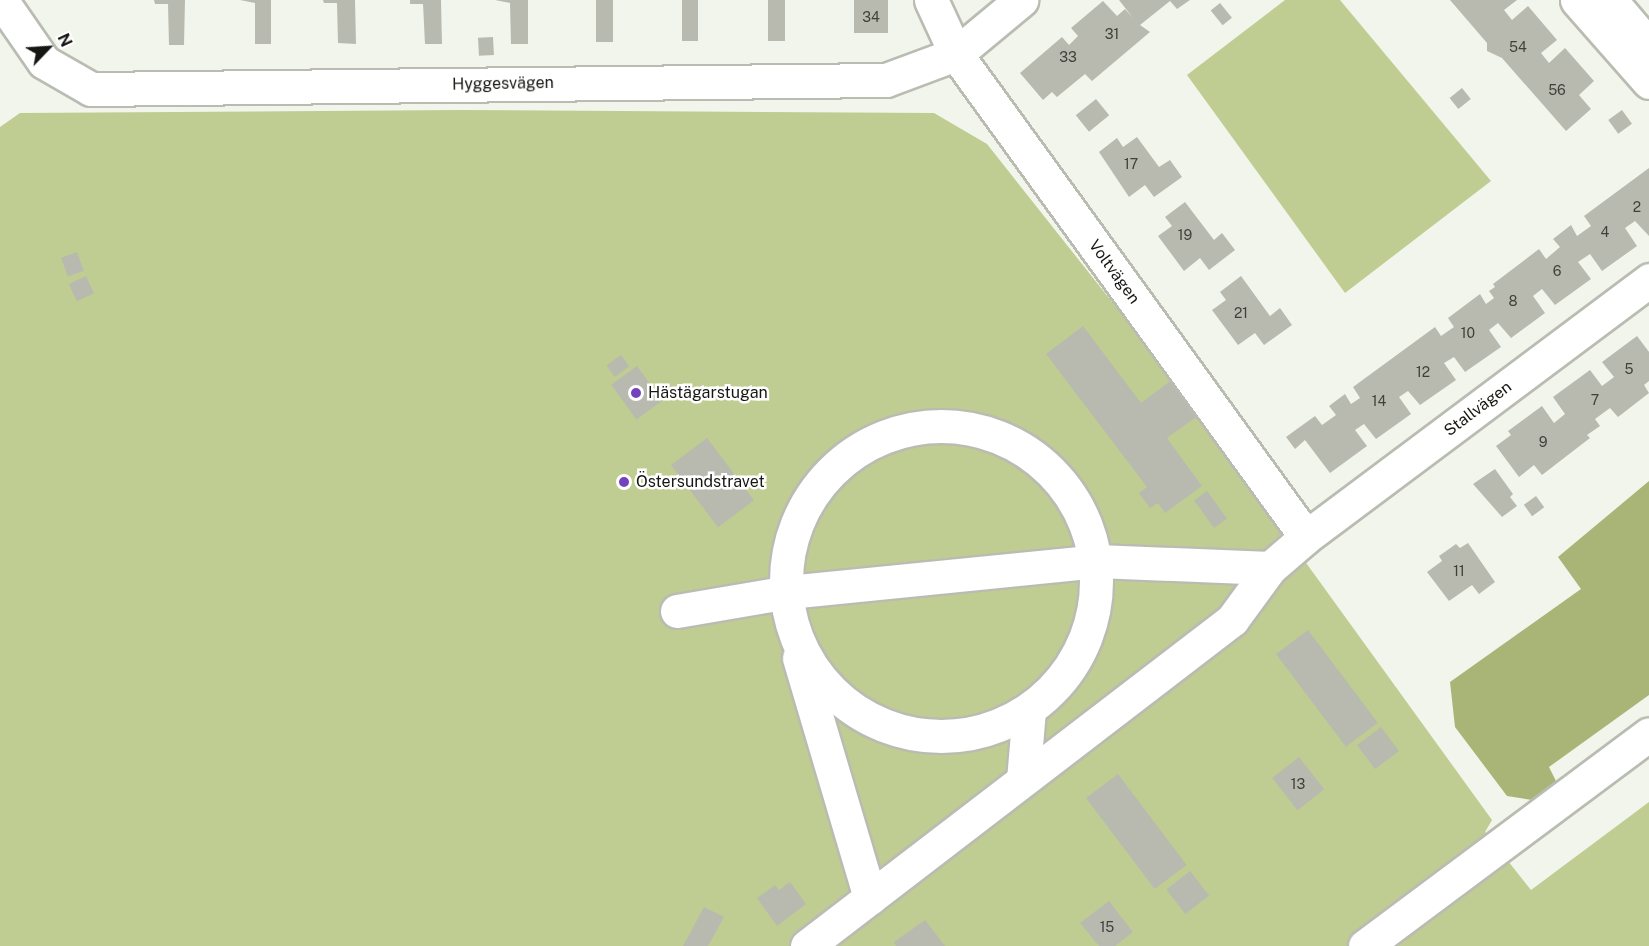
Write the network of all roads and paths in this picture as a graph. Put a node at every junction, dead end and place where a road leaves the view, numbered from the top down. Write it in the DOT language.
graph roads {
  1 [pos="1,0"];
  2 [pos="931,0"];
  3 [pos="1021,0"];
  4 [pos="1577,0"];
  5 [pos="1610,0"];
  6 [pos="1649,46"];
  7 [pos="956,54"];
  8 [pos="1649,82"];
  9 [pos="1649,280"];
  10 [pos="1306,537"];
  11 [pos="1097,561"];
  12 [pos="1270,568"];
  13 [pos="788,592"];
  14 [pos="677,611"];
  15 [pos="795,644"];
  16 [pos="1029,710"];
  17 [pos="1649,734"];
  18 [pos="1023,780"];
  19 [pos="870,898"];
  20 [pos="807,946"];
  21 [pos="1365,946"];
  1 -- 7 [label="street, Hyggesvägen"];
  2 -- 7 [label="street, Voltvägen"];
  3 -- 7 [label="street, Hyggesvägen"];
  4 -- 8 [label="street"];
  5 -- 6 [label="street"];
  7 -- 10 [label="street, Voltvägen"];
  9 -- 10 [label="street, Stallvägen"];
  10 -- 12 [label="street, Stallvägen"];
  11 -- 12 [label="street"];
  11 -- 13 [label="street"];
  11 -- 13 [label="street"];
  11 -- 16 [label="street"];
  12 -- 18 [label="street, Stallvägen"];
  13 -- 14 [label="street"];
  13 -- 15 [label="street"];
  15 -- 16 [label="street"];
  15 -- 19 [label="street"];
  16 -- 18 [label="street"];
  17 -- 21 [label="street"];
  18 -- 19 [label="street, Stallvägen"];
  19 -- 20 [label="street, Stallvägen"];
}
